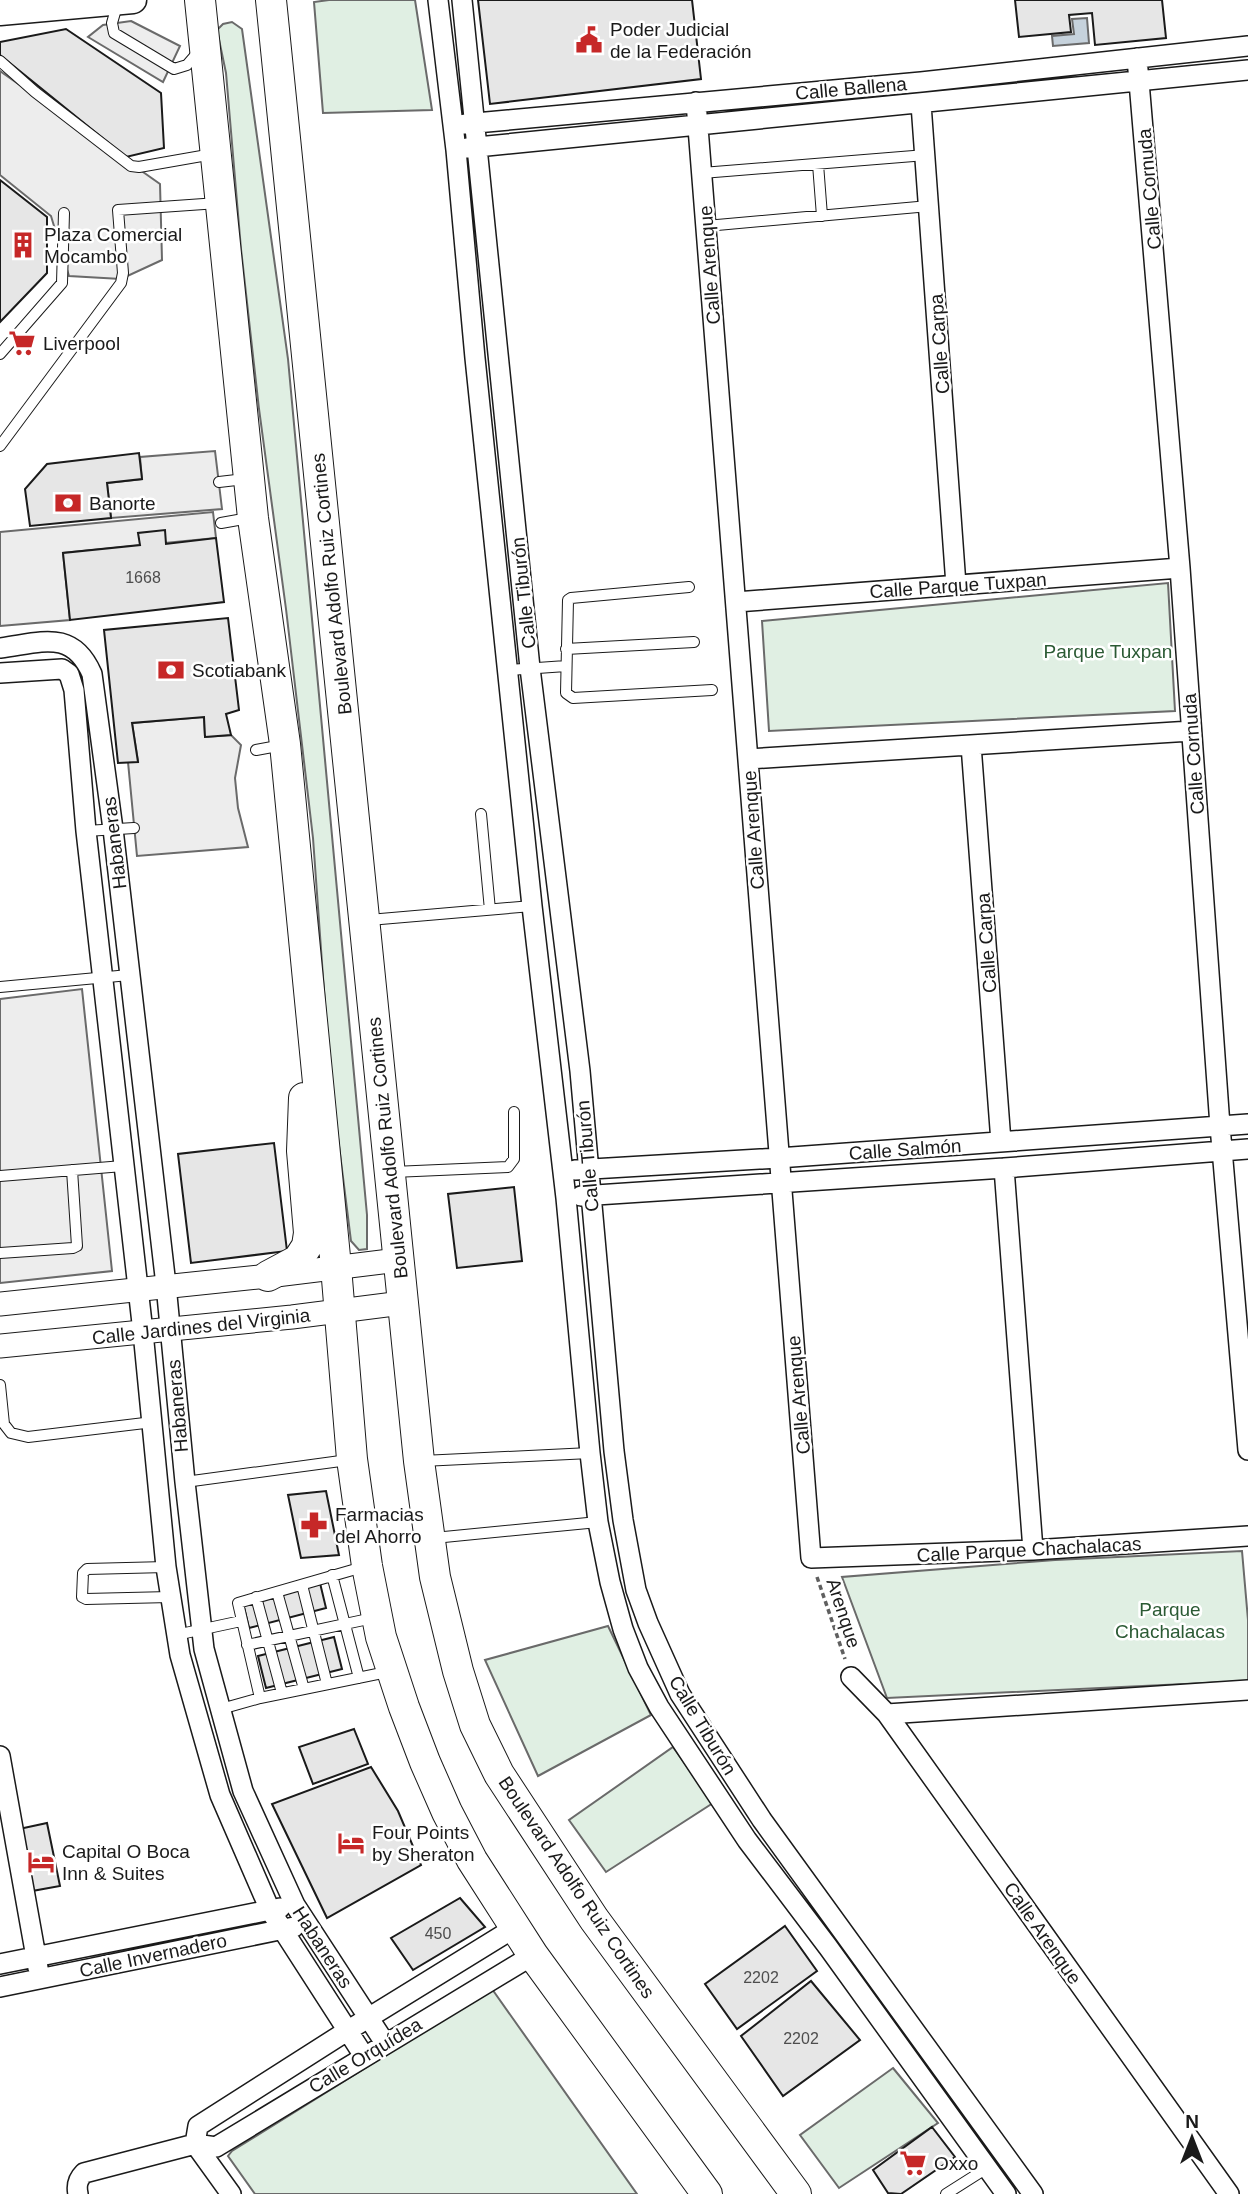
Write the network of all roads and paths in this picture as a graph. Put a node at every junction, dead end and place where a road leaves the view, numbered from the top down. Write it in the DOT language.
graph roads {
  1 [pos="200,0"];
  2 [pos="271,0"];
  3 [pos="438,0"];
  4 [pos="462,0"];
  5 [pos="126,1"];
  6 [pos="0,12"];
  7 [pos="204,44"];
  8 [pos="1248,46"];
  9 [pos="1138,58"];
  10 [pos="0,61"];
  11 [pos="1248,70"];
  12 [pos="1140,82"];
  13 [pos="696,102"];
  14 [pos="922,104"];
  15 [pos="476,123"];
  16 [pos="698,124"];
  17 [pos="453,126"];
  18 [pos="478,146"];
  19 [pos="456,150"];
  20 [pos="216,153"];
  21 [pos="926,155"];
  22 [pos="818,164"];
  23 [pos="702,173"];
  24 [pos="222,202"];
  25 [pos="929,206"];
  26 [pos="64,213"];
  27 [pos="822,216"];
  28 [pos="706,226"];
  29 [pos="0,354"];
  30 [pos="498,356"];
  31 [pos="475,358"];
  32 [pos="0,446"];
  33 [pos="249,479"];
  34 [pos="219,482"];
  35 [pos="253,518"];
  36 [pos="222,523"];
  37 [pos="1180,568"];
  38 [pos="956,585"];
  39 [pos="689,587"];
  40 [pos="736,602"];
  41 [pos="694,642"];
  42 [pos="0,648"];
  43 [pos="566,649"];
  44 [pos="566,666"];
  45 [pos="530,668"];
  46 [pos="509,670"];
  47 [pos="0,673"];
  48 [pos="712,690"];
  49 [pos="1191,731"];
  50 [pos="971,745"];
  51 [pos="748,759"];
  52 [pos="481,814"];
  53 [pos="134,828"];
  54 [pos="113,829"];
  55 [pos="86,831"];
  56 [pos="532,906"];
  57 [pos="490,910"];
  58 [pos="365,920"];
  59 [pos="129,975"];
  60 [pos="102,977"];
  61 [pos="0,986"];
  62 [pos="310,996"];
  63 [pos="139,1062"];
  64 [pos="112,1064"];
  65 [pos="514,1112"];
  66 [pos="1248,1124"];
  67 [pos="1220,1126"];
  68 [pos="1002,1142"];
  69 [pos="1248,1149"];
  70 [pos="1223,1150"];
  71 [pos="778,1158"];
  72 [pos="123,1166"];
  73 [pos="1004,1168"];
  74 [pos="588,1169"];
  75 [pos="72,1170"];
  76 [pos="562,1171"];
  77 [pos="389,1173"];
  78 [pos="0,1176"];
  79 [pos="781,1183"];
  80 [pos="591,1195"];
  81 [pos="566,1198"];
  82 [pos="0,1254"];
  83 [pos="398,1260"];
  84 [pos="336,1267"];
  85 [pos="268,1276"];
  86 [pos="166,1285"];
  87 [pos="138,1288"];
  88 [pos="402,1303"];
  89 [pos="0,1304"];
  90 [pos="340,1311"];
  91 [pos="170,1328"];
  92 [pos="144,1332"];
  93 [pos="0,1346"];
  94 [pos="0,1385"];
  95 [pos="153,1422"];
  96 [pos="1248,1450"];
  97 [pos="590,1453"];
  98 [pos="352,1459"];
  99 [pos="419,1461"];
  100 [pos="185,1482"];
  101 [pos="598,1522"];
  102 [pos="1248,1536"];
  103 [pos="430,1538"];
  104 [pos="1034,1550"];
  105 [pos="811,1558"];
  106 [pos="368,1566"];
  107 [pos="166,1567"];
  108 [pos="332,1575"];
  109 [pos="302,1585"];
  110 [pos="277,1592"];
  111 [pos="170,1597"];
  112 [pos="256,1597"];
  113 [pos="378,1617"];
  114 [pos="241,1621"];
  115 [pos="345,1625"];
  116 [pos="200,1629"];
  117 [pos="312,1631"];
  118 [pos="176,1635"];
  119 [pos="288,1636"];
  120 [pos="267,1641"];
  121 [pos="247,1645"];
  122 [pos="392,1671"];
  123 [pos="850,1677"];
  124 [pos="359,1678"];
  125 [pos="327,1684"];
  126 [pos="304,1689"];
  127 [pos="1248,1690"];
  128 [pos="282,1693"];
  129 [pos="260,1698"];
  130 [pos="220,1709"];
  131 [pos="887,1714"];
  132 [pos="0,1756"];
  133 [pos="295,1905"];
  134 [pos="270,1910"];
  135 [pos="306,1924"];
  136 [pos="514,1928"];
  137 [pos="282,1929"];
  138 [pos="533,1955"];
  139 [pos="36,1957"];
  140 [pos="0,1964"];
  141 [pos="40,1979"];
  142 [pos="0,1987"];
  143 [pos="369,2017"];
  144 [pos="347,2031"];
  145 [pos="385,2043"];
  146 [pos="364,2056"];
  147 [pos="195,2144"];
  148 [pos="987,2168"];
  149 [pos="78,2194"];
  150 [pos="231,2194"];
  151 [pos="708,2194"];
  152 [pos="796,2194"];
  153 [pos="946,2194"];
  154 [pos="1006,2194"];
  155 [pos="1033,2194"];
  156 [pos="1229,2194"];
  1 -- 7 [label="main road"];
  2 -- 58 [label="main road, Boulevard Adolfo Ruiz Cortines"];
  3 -- 17 [label="street, Calle Tiburón"];
  4 -- 15 [label="street, Calle Tiburón"];
  5 -- 6 [label="main road"];
  5 -- 7 [label="lane"];
  7 -- 20 [label="main road"];
  8 -- 9 [label="street, Calle Ballena"];
  9 -- 12 [label="street, Calle Cornuda"];
  9 -- 13 [label="street, Calle Ballena"];
  10 -- 20 [label="lane"];
  11 -- 12 [label="street, Calle Ballena"];
  12 -- 14 [label="street, Calle Ballena"];
  12 -- 37 [label="street, Calle Cornuda"];
  13 -- 15 [label="street, Calle Ballena"];
  13 -- 16 [label="street, Calle Arenque"];
  14 -- 16 [label="street, Calle Ballena"];
  14 -- 21 [label="street, Calle Carpa"];
  15 -- 17 [label="street, Calle Ballena"];
  15 -- 18 [label="street, Calle Tiburón"];
  16 -- 18 [label="street, Calle Ballena"];
  16 -- 23 [label="street, Calle Arenque"];
  17 -- 19 [label="street, Calle Tiburón"];
  18 -- 19 [label="street, Calle Ballena"];
  18 -- 30 [label="street, Calle Tiburón"];
  19 -- 31 [label="street, Calle Tiburón"];
  20 -- 24 [label="main road"];
  21 -- 22 [label="lane"];
  21 -- 25 [label="street, Calle Carpa"];
  22 -- 23 [label="lane"];
  22 -- 27 [label="lane"];
  23 -- 28 [label="street, Calle Arenque"];
  24 -- 32 [label="lane"];
  24 -- 33 [label="main road"];
  25 -- 27 [label="lane"];
  25 -- 38 [label="street, Calle Carpa"];
  26 -- 29 [label="lane"];
  27 -- 28 [label="lane"];
  28 -- 40 [label="street, Calle Arenque"];
  30 -- 31 [label="street"];
  30 -- 45 [label="street, Calle Tiburón"];
  31 -- 46 [label="street, Calle Tiburón"];
  33 -- 34 [label="lane"];
  33 -- 35 [label="main road"];
  35 -- 36 [label="lane"];
  35 -- 62 [label="main road"];
  37 -- 38 [label="street, Calle Parque Tuxpan"];
  37 -- 49 [label="street, Calle Cornuda"];
  38 -- 40 [label="street, Calle Parque Tuxpan"];
  39 -- 43 [label="lane"];
  40 -- 51 [label="street, Calle Arenque"];
  41 -- 43 [label="lane"];
  42 -- 54 [label="street, Habaneras"];
  43 -- 44 [label="lane"];
  44 -- 45 [label="lane"];
  44 -- 48 [label="lane"];
  45 -- 46 [label="lane"];
  45 -- 74 [label="street, Calle Tiburón"];
  46 -- 56 [label="street, Calle Tiburón"];
  47 -- 55 [label="street, Habaneras"];
  49 -- 50 [label="street"];
  49 -- 67 [label="street, Calle Cornuda"];
  50 -- 51 [label="street"];
  50 -- 68 [label="street, Calle Carpa"];
  51 -- 71 [label="street, Calle Arenque"];
  52 -- 57 [label="lane"];
  53 -- 54 [label="lane"];
  54 -- 55 [label="lane"];
  54 -- 59 [label="street, Habaneras"];
  55 -- 60 [label="street, Habaneras"];
  56 -- 57 [label="lane"];
  56 -- 76 [label="street, Calle Tiburón"];
  57 -- 58 [label="lane"];
  58 -- 77 [label="main road, Boulevard Adolfo Ruiz Cortines"];
  59 -- 60 [label="lane"];
  59 -- 63 [label="street, Habaneras"];
  60 -- 61 [label="lane"];
  60 -- 64 [label="street, Habaneras"];
  62 -- 84 [label="main road"];
  62 -- 85 [label="main road"];
  63 -- 64 [label="street"];
  63 -- 86 [label="street, Habaneras"];
  64 -- 72 [label="street, Habaneras"];
  65 -- 77 [label="lane"];
  66 -- 67 [label="street, Calle Salmón"];
  67 -- 68 [label="street, Calle Salmón"];
  67 -- 70 [label="street, Calle Cornuda"];
  68 -- 71 [label="street, Calle Salmón"];
  69 -- 70 [label="street, Calle Salmón"];
  70 -- 73 [label="street, Calle Salmón"];
  70 -- 96 [label="street, Calle Cornuda"];
  71 -- 74 [label="street, Calle Salmón"];
  71 -- 79 [label="street, Calle Arenque"];
  72 -- 75 [label="lane"];
  72 -- 87 [label="street, Habaneras"];
  73 -- 79 [label="street, Calle Salmón"];
  73 -- 104 [label="street"];
  74 -- 76 [label="street, Calle Salmón"];
  74 -- 80 [label="street, Calle Tiburón"];
  75 -- 78 [label="lane"];
  75 -- 82 [label="lane"];
  76 -- 81 [label="street, Calle Tiburón"];
  77 -- 83 [label="main road, Boulevard Adolfo Ruiz Cortines"];
  79 -- 80 [label="street, Calle Salmón"];
  79 -- 105 [label="street, Calle Arenque"];
  80 -- 81 [label="street, Calle Salmón"];
  80 -- 155 [label="street, Calle Tiburón"];
  81 -- 97 [label="street, Calle Tiburón"];
  83 -- 84 [label="street"];
  83 -- 88 [label="main road, Boulevard Adolfo Ruiz Cortines"];
  84 -- 85 [label="street"];
  84 -- 90 [label="main road"];
  85 -- 86 [label="street"];
  86 -- 87 [label="street"];
  86 -- 91 [label="street, Habaneras"];
  87 -- 89 [label="street"];
  87 -- 92 [label="street, Habaneras"];
  88 -- 90 [label="street, Calle Jardines del Virginia"];
  88 -- 99 [label="main road, Boulevard Adolfo Ruiz Cortines"];
  90 -- 91 [label="street, Calle Jardines del Virginia"];
  90 -- 98 [label="main road"];
  91 -- 92 [label="street, Calle Jardines del Virginia"];
  91 -- 100 [label="street, Habaneras"];
  92 -- 93 [label="street, Calle Jardines del Virginia"];
  92 -- 95 [label="street, Habaneras"];
  94 -- 95 [label="lane"];
  95 -- 107 [label="street, Habaneras"];
  97 -- 99 [label="lane"];
  97 -- 101 [label="street, Calle Tiburón"];
  98 -- 100 [label="lane"];
  98 -- 106 [label="main road"];
  99 -- 103 [label="main road, Boulevard Adolfo Ruiz Cortines"];
  100 -- 116 [label="street, Habaneras"];
  101 -- 103 [label="lane"];
  101 -- 148 [label="street, Calle Tiburón"];
  102 -- 104 [label="street, Calle Parque Chachalacas"];
  103 -- 152 [label="main road, Boulevard Adolfo Ruiz Cortines"];
  104 -- 105 [label="street, Calle Parque Chachalacas"];
  105 -- 123 [label="path, Arenque"];
  106 -- 108 [label="lane"];
  106 -- 113 [label="main road"];
  107 -- 111 [label="street, Habaneras"];
  107 -- 111 [label="lane"];
  108 -- 109 [label="lane"];
  108 -- 115 [label="lane"];
  109 -- 110 [label="lane"];
  109 -- 117 [label="lane"];
  110 -- 112 [label="lane"];
  110 -- 119 [label="lane"];
  111 -- 118 [label="street, Habaneras"];
  112 -- 114 [label="lane"];
  112 -- 120 [label="lane"];
  113 -- 115 [label="lane"];
  113 -- 122 [label="main road"];
  114 -- 116 [label="lane"];
  114 -- 121 [label="lane"];
  115 -- 117 [label="lane"];
  115 -- 124 [label="lane"];
  116 -- 118 [label="lane"];
  116 -- 130 [label="street, Habaneras"];
  117 -- 119 [label="lane"];
  117 -- 125 [label="lane"];
  118 -- 134 [label="street, Habaneras"];
  119 -- 120 [label="lane"];
  119 -- 126 [label="lane"];
  120 -- 121 [label="lane"];
  120 -- 128 [label="lane"];
  121 -- 129 [label="lane"];
  122 -- 124 [label="lane"];
  122 -- 136 [label="main road"];
  123 -- 131 [label="street, Calle Arenque"];
  124 -- 125 [label="lane"];
  125 -- 126 [label="lane"];
  126 -- 128 [label="lane"];
  127 -- 131 [label="street"];
  128 -- 129 [label="lane"];
  129 -- 130 [label="lane"];
  130 -- 133 [label="street, Habaneras"];
  131 -- 156 [label="street, Calle Arenque"];
  132 -- 139 [label="street"];
  133 -- 134 [label="street, Calle Invernadero"];
  133 -- 135 [label="street, Habaneras"];
  134 -- 137 [label="street, Habaneras"];
  134 -- 139 [label="street, Calle Invernadero"];
  135 -- 137 [label="street, Calle Invernadero"];
  135 -- 143 [label="street, Habaneras"];
  136 -- 138 [label="main road"];
  136 -- 143 [label="street, Calle Orquídea"];
  137 -- 141 [label="street, Calle Invernadero"];
  137 -- 144 [label="street, Habaneras"];
  138 -- 145 [label="street, Calle Orquídea"];
  138 -- 151 [label="main road"];
  139 -- 140 [label="street, Calle Invernadero"];
  139 -- 141 [label="street"];
  141 -- 142 [label="street, Calle Invernadero"];
  143 -- 144 [label="street, Calle Orquídea"];
  143 -- 145 [label="street, Habaneras"];
  144 -- 146 [label="street, Habaneras"];
  144 -- 147 [label="street, Calle Orquídea"];
  145 -- 146 [label="street, Calle Orquídea"];
  146 -- 147 [label="street, Calle Orquídea"];
  147 -- 149 [label="street, Calle Orquídea"];
  147 -- 150 [label="street"];
  148 -- 153 [label="lane"];
  148 -- 154 [label="street, Calle Tiburón"];
}
